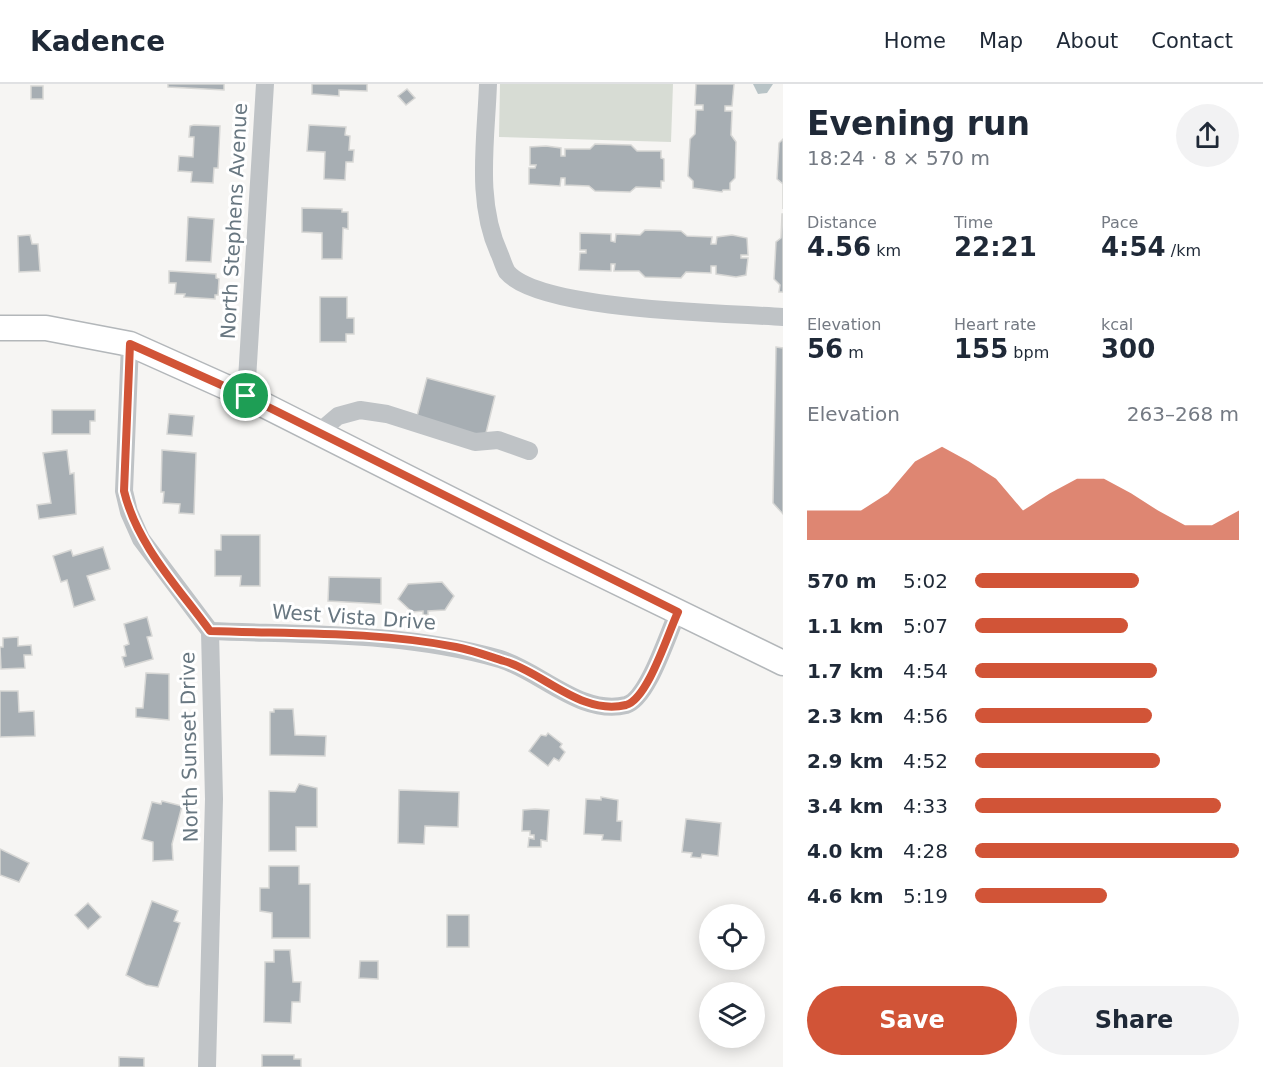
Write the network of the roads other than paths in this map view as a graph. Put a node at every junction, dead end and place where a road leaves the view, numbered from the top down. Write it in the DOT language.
graph roads {
  1 [pos="265,84"];
  2 [pos="488,84"];
  3 [pos="783,317"];
  4 [pos="0,328"];
  5 [pos="130,344"];
  6 [pos="246,396"];
  7 [pos="318,433"];
  8 [pos="529,451"];
  9 [pos="678,612"];
  10 [pos="210,631"];
  11 [pos="783,663"];
  12 [pos="207,1067"];
  1 -- 6 [label="street, North Stephens Avenue"];
  2 -- 3 [label="street"];
  4 -- 5 [label="main road"];
  5 -- 6 [label="main road"];
  5 -- 10 [label="street, North Sunset Drive"];
  6 -- 7 [label="main road"];
  7 -- 8 [label="street"];
  7 -- 9 [label="main road"];
  9 -- 10 [label="street, West Vista Drive"];
  9 -- 11 [label="main road"];
  10 -- 12 [label="street, North Sunset Drive"];
}
